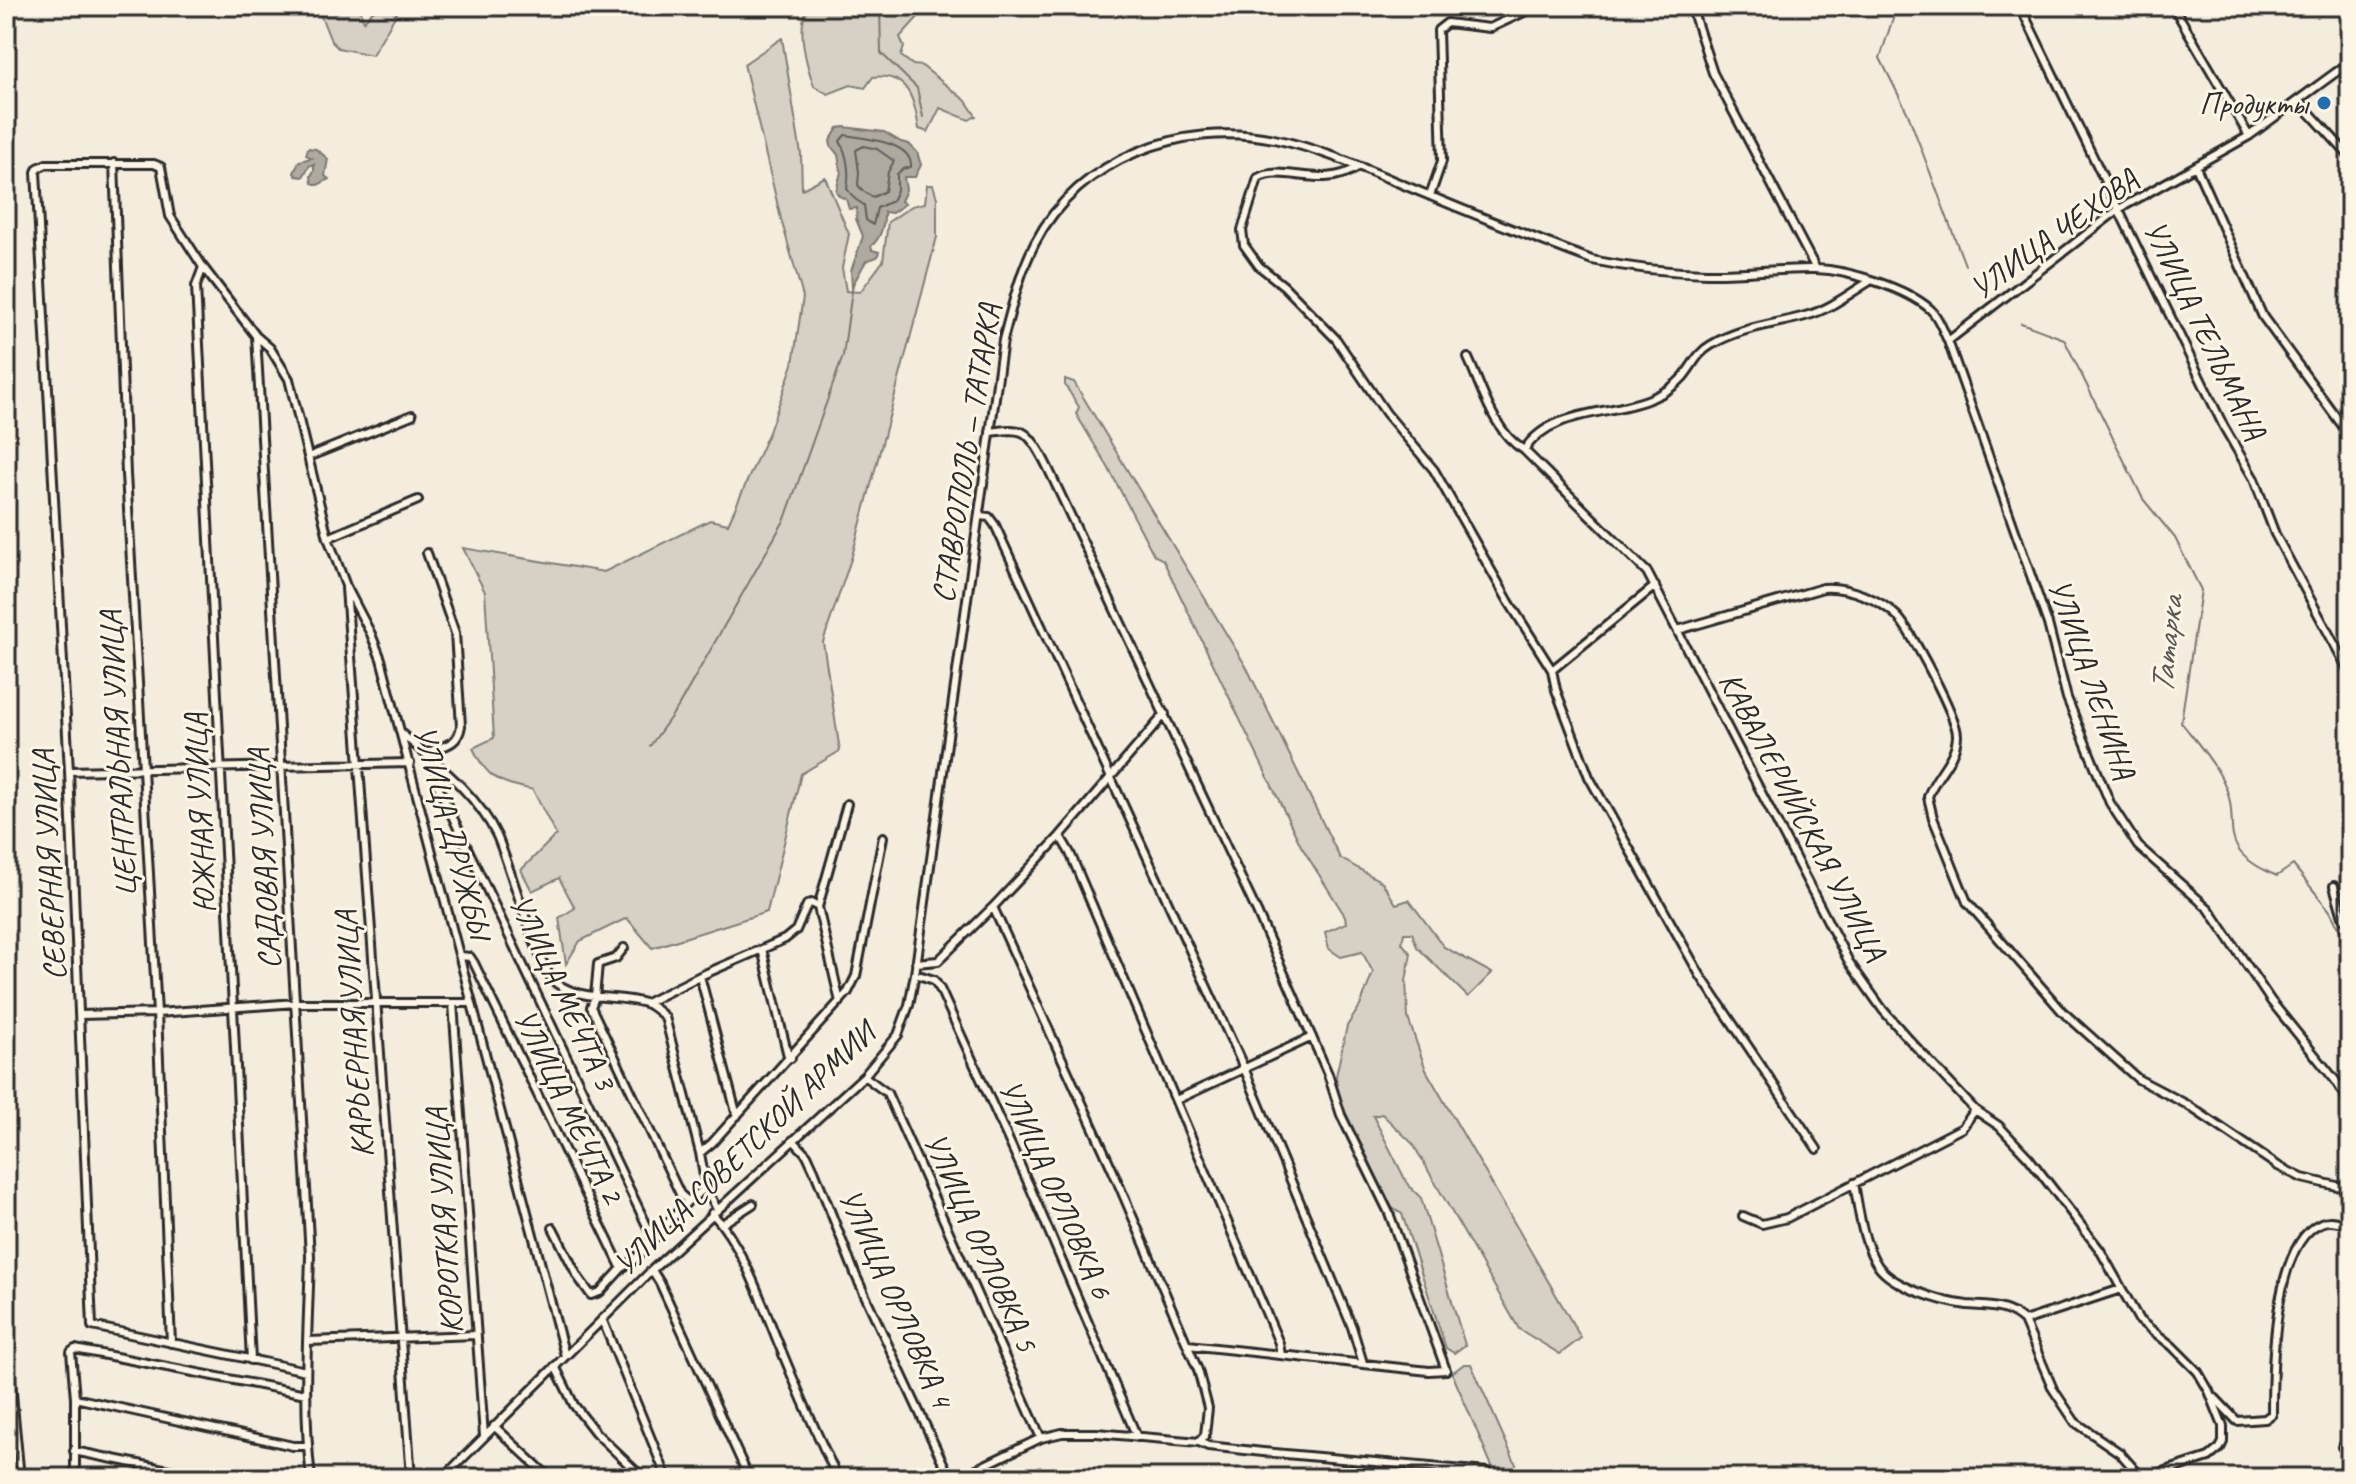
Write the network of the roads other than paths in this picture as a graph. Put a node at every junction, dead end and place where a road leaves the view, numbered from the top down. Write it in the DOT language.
graph roads {
  1 [pos="1537,6"];
  2 [pos="1691,6"];
  3 [pos="2020,6"];
  4 [pos="2173,6"];
  5 [pos="2350,62"];
  6 [pos="2299,101"];
  7 [pos="2249,136"];
  8 [pos="2350,157"];
  9 [pos="114,163"];
  10 [pos="1358,167"];
  11 [pos="2196,167"];
  12 [pos="1430,196"];
  13 [pos="2119,209"];
  14 [pos="203,267"];
  15 [pos="1816,269"];
  16 [pos="1870,281"];
  17 [pos="256,336"];
  18 [pos="1948,341"];
  19 [pos="1468,358"];
  20 [pos="412,415"];
  21 [pos="990,432"];
  22 [pos="2350,436"];
  23 [pos="1524,450"];
  24 [pos="308,457"];
  25 [pos="418,500"];
  26 [pos="980,516"];
  27 [pos="328,538"];
  28 [pos="427,553"];
  29 [pos="346,586"];
  30 [pos="1655,586"];
  31 [pos="1678,630"];
  32 [pos="961,641"];
  33 [pos="1552,670"];
  34 [pos="2350,673"];
  35 [pos="1165,714"];
  36 [pos="402,734"];
  37 [pos="429,757"];
  38 [pos="410,763"];
  39 [pos="357,766"];
  40 [pos="283,767"];
  41 [pos="438,767"];
  42 [pos="143,768"];
  43 [pos="222,768"];
  44 [pos="69,771"];
  45 [pos="1111,779"];
  46 [pos="847,804"];
  47 [pos="1060,836"];
  48 [pos="883,837"];
  49 [pos="2334,886"];
  50 [pos="818,907"];
  51 [pos="993,907"];
  52 [pos="2350,924"];
  53 [pos="624,948"];
  54 [pos="762,949"];
  55 [pos="460,956"];
  56 [pos="938,961"];
  57 [pos="916,963"];
  58 [pos="915,974"];
  59 [pos="700,976"];
  60 [pos="934,980"];
  61 [pos="595,997"];
  62 [pos="376,1002"];
  63 [pos="840,1002"];
  64 [pos="296,1003"];
  65 [pos="453,1003"];
  66 [pos="472,1003"];
  67 [pos="646,1003"];
  68 [pos="233,1006"];
  69 [pos="157,1013"];
  70 [pos="80,1015"];
  71 [pos="1312,1037"];
  72 [pos="791,1058"];
  73 [pos="1244,1068"];
  74 [pos="864,1076"];
  75 [pos="1176,1100"];
  76 [pos="2350,1104"];
  77 [pos="1975,1110"];
  78 [pos="737,1116"];
  79 [pos="793,1140"];
  80 [pos="1817,1149"];
  81 [pos="700,1153"];
  82 [pos="1854,1183"];
  83 [pos="706,1188"];
  84 [pos="2350,1189"];
  85 [pos="688,1201"];
  86 [pos="753,1204"];
  87 [pos="715,1211"];
  88 [pos="1743,1216"];
  89 [pos="722,1224"];
  90 [pos="2349,1226"];
  91 [pos="553,1228"];
  92 [pos="656,1236"];
  93 [pos="623,1267"];
  94 [pos="652,1270"];
  95 [pos="2121,1289"];
  96 [pos="602,1319"];
  97 [pos="2024,1321"];
  98 [pos="6,1331"];
  99 [pos="476,1335"];
  100 [pos="400,1338"];
  101 [pos="308,1341"];
  102 [pos="171,1343"];
  103 [pos="1188,1345"];
  104 [pos="1281,1355"];
  105 [pos="565,1356"];
  106 [pos="251,1360"];
  107 [pos="1363,1363"];
  108 [pos="555,1366"];
  109 [pos="306,1371"];
  110 [pos="2209,1391"];
  111 [pos="306,1394"];
  112 [pos="75,1398"];
  113 [pos="494,1426"];
  114 [pos="484,1436"];
  115 [pos="1137,1437"];
  116 [pos="1041,1438"];
  117 [pos="1199,1442"];
  118 [pos="307,1446"];
  119 [pos="2342,1447"];
  120 [pos="74,1451"];
  121 [pos="2350,1452"];
  122 [pos="1487,1472"];
  123 [pos="20,1478"];
  124 [pos="75,1478"];
  125 [pos="208,1478"];
  126 [pos="311,1478"];
  127 [pos="411,1478"];
  128 [pos="443,1478"];
  129 [pos="550,1478"];
  130 [pos="643,1478"];
  131 [pos="667,1478"];
  132 [pos="749,1478"];
  133 [pos="838,1478"];
  134 [pos="950,1478"];
  135 [pos="958,1478"];
  136 [pos="2143,1478"];
  1 -- 12 [label="street"];
  2 -- 15 [label="street"];
  3 -- 13 [label="street, УЛИЦА ТЕЛЬМАНА"];
  4 -- 7 [label="street"];
  5 -- 6 [label="street, УЛИЦА ЧЕХОВА"];
  6 -- 7 [label="street, УЛИЦА ЧЕХОВА"];
  6 -- 8 [label="street"];
  7 -- 11 [label="street, УЛИЦА ЧЕХОВА"];
  9 -- 14 [label="street, СЕВЕРНАЯ УЛИЦА"];
  9 -- 42 [label="street, ЦЕНТРАЛЬНАЯ УЛИЦА"];
  9 -- 44 [label="street, СЕВЕРНАЯ УЛИЦА"];
  10 -- 12 [label="street, СТАВРОПОЛЬ — ТАТАРКА"];
  10 -- 21 [label="street, СТАВРОПОЛЬ — ТАТАРКА"];
  10 -- 33 [label="street"];
  11 -- 13 [label="street, УЛИЦА ЧЕХОВА"];
  11 -- 22 [label="street"];
  12 -- 15 [label="street, УЛИЦА ЛЕНИНА"];
  13 -- 18 [label="street, УЛИЦА ЧЕХОВА"];
  13 -- 34 [label="street, УЛИЦА ТЕЛЬМАНА"];
  14 -- 17 [label="street"];
  14 -- 43 [label="street, ЮЖНАЯ УЛИЦА"];
  15 -- 16 [label="street, УЛИЦА ЛЕНИНА"];
  16 -- 18 [label="street, УЛИЦА ЛЕНИНА"];
  16 -- 23 [label="street"];
  17 -- 24 [label="street, УЛИЦА ДРУЖБЫ"];
  17 -- 40 [label="street, САДОВАЯ УЛИЦА"];
  18 -- 76 [label="street, УЛИЦА ЛЕНИНА"];
  19 -- 23 [label="street, КАВАЛЕРИЙСКАЯ УЛИЦА"];
  20 -- 24 [label="street"];
  21 -- 26 [label="street, СТАВРОПОЛЬ — ТАТАРКА"];
  21 -- 35 [label="street"];
  23 -- 30 [label="street, КАВАЛЕРИЙСКАЯ УЛИЦА"];
  24 -- 27 [label="street, УЛИЦА ДРУЖБЫ"];
  25 -- 27 [label="street"];
  26 -- 32 [label="street, СТАВРОПОЛЬ — ТАТАРКА"];
  26 -- 45 [label="street"];
  27 -- 29 [label="street, УЛИЦА ДРУЖБЫ"];
  28 -- 37 [label="street"];
  29 -- 36 [label="street, УЛИЦА ДРУЖБЫ"];
  29 -- 39 [label="street, КАРЬЕРНАЯ УЛИЦА"];
  30 -- 31 [label="street, КАВАЛЕРИЙСКАЯ УЛИЦА"];
  30 -- 33 [label="street"];
  31 -- 77 [label="street, КАВАЛЕРИЙСКАЯ УЛИЦА"];
  31 -- 84 [label="street"];
  32 -- 57 [label="street, УЛИЦА СОВЕТСКОЙ АРМИИ"];
  33 -- 80 [label="street"];
  35 -- 45 [label="street"];
  35 -- 71 [label="street"];
  36 -- 37 [label="street"];
  36 -- 38 [label="street, УЛИЦА ДРУЖБЫ"];
  37 -- 41 [label="street"];
  38 -- 39 [label="street"];
  38 -- 55 [label="street, УЛИЦА ДРУЖБЫ"];
  39 -- 40 [label="street"];
  39 -- 62 [label="street, КАРЬЕРНАЯ УЛИЦА"];
  40 -- 43 [label="street"];
  40 -- 64 [label="street, САДОВАЯ УЛИЦА"];
  41 -- 61 [label="street"];
  41 -- 92 [label="street, УЛИЦА МЕЧТА 3"];
  42 -- 43 [label="street"];
  42 -- 44 [label="street"];
  42 -- 69 [label="street, ЦЕНТРАЛЬНАЯ УЛИЦА"];
  43 -- 68 [label="street, ЮЖНАЯ УЛИЦА"];
  44 -- 70 [label="street, СЕВЕРНАЯ УЛИЦА"];
  45 -- 47 [label="street"];
  45 -- 73 [label="street"];
  46 -- 50 [label="street"];
  47 -- 51 [label="street"];
  47 -- 75 [label="street"];
  48 -- 63 [label="street"];
  49 -- 52 [label="street"];
  50 -- 54 [label="street"];
  50 -- 63 [label="street"];
  51 -- 56 [label="street"];
  51 -- 103 [label="street"];
  53 -- 61 [label="street"];
  54 -- 59 [label="street"];
  54 -- 72 [label="street"];
  55 -- 66 [label="street, УЛИЦА ДРУЖБЫ"];
  55 -- 93 [label="street, УЛИЦА МЕЧТА 2"];
  56 -- 57 [label="street"];
  56 -- 60 [label="street"];
  57 -- 58 [label="street, УЛИЦА СОВЕТСКОЙ АРМИИ"];
  58 -- 60 [label="street"];
  58 -- 74 [label="street, УЛИЦА СОВЕТСКОЙ АРМИИ"];
  59 -- 67 [label="street"];
  59 -- 78 [label="street"];
  60 -- 115 [label="street, УЛИЦА ОРЛОВКА 6"];
  61 -- 67 [label="street"];
  61 -- 85 [label="street"];
  62 -- 64 [label="street"];
  62 -- 65 [label="street"];
  62 -- 100 [label="street, КАРЬЕРНАЯ УЛИЦА"];
  63 -- 72 [label="street"];
  64 -- 68 [label="street"];
  64 -- 101 [label="street, САДОВАЯ УЛИЦА"];
  65 -- 66 [label="street"];
  65 -- 99 [label="street, КОРОТКАЯ УЛИЦА"];
  66 -- 105 [label="street, УЛИЦА ДРУЖБЫ"];
  67 -- 81 [label="street"];
  68 -- 69 [label="street"];
  68 -- 106 [label="street, ЮЖНАЯ УЛИЦА"];
  69 -- 70 [label="street"];
  69 -- 102 [label="street, ЦЕНТРАЛЬНАЯ УЛИЦА"];
  70 -- 102 [label="street, СЕВЕРНАЯ УЛИЦА"];
  71 -- 73 [label="street"];
  71 -- 107 [label="street"];
  72 -- 78 [label="street"];
  73 -- 75 [label="street"];
  73 -- 107 [label="street"];
  74 -- 79 [label="street, УЛИЦА СОВЕТСКОЙ АРМИИ"];
  74 -- 116 [label="street, УЛИЦА ОРЛОВКА 5"];
  75 -- 104 [label="street"];
  77 -- 82 [label="street"];
  77 -- 95 [label="street, КАВАЛЕРИЙСКАЯ УЛИЦА"];
  78 -- 81 [label="street"];
  79 -- 87 [label="street, УЛИЦА СОВЕТСКОЙ АРМИИ"];
  79 -- 134 [label="street, УЛИЦА ОРЛОВКА 4"];
  81 -- 83 [label="street"];
  82 -- 88 [label="street"];
  82 -- 97 [label="street"];
  83 -- 85 [label="street, УЛИЦА МЕЧТА 2"];
  83 -- 87 [label="street"];
  85 -- 92 [label="street, УЛИЦА МЕЧТА 2"];
  86 -- 89 [label="street"];
  87 -- 89 [label="street"];
  87 -- 94 [label="street, УЛИЦА СОВЕТСКОЙ АРМИИ"];
  89 -- 133 [label="street"];
  90 -- 110 [label="street"];
  91 -- 93 [label="street"];
  92 -- 93 [label="street, УЛИЦА МЕЧТА 2"];
  94 -- 96 [label="street, УЛИЦА СОВЕТСКОЙ АРМИИ"];
  94 -- 132 [label="street"];
  95 -- 97 [label="street"];
  95 -- 110 [label="street, КАВАЛЕРИЙСКАЯ УЛИЦА"];
  96 -- 105 [label="street, УЛИЦА СОВЕТСКОЙ АРМИИ"];
  96 -- 131 [label="street"];
  97 -- 136 [label="street"];
  98 -- 123 [label="street"];
  99 -- 100 [label="street"];
  99 -- 114 [label="street, КОРОТКАЯ УЛИЦА"];
  100 -- 101 [label="street"];
  100 -- 127 [label="street, КАРЬЕРНАЯ УЛИЦА"];
  101 -- 109 [label="street, САДОВАЯ УЛИЦА"];
  102 -- 106 [label="street, СЕВЕРНАЯ УЛИЦА"];
  103 -- 104 [label="street"];
  103 -- 117 [label="street"];
  104 -- 107 [label="street"];
  105 -- 108 [label="street, УЛИЦА СОВЕТСКОЙ АРМИИ"];
  106 -- 109 [label="street, СЕВЕРНАЯ УЛИЦА"];
  108 -- 113 [label="street, УЛИЦА СОВЕТСКОЙ АРМИИ"];
  108 -- 130 [label="street"];
  109 -- 111 [label="street, САДОВАЯ УЛИЦА"];
  110 -- 136 [label="street, КАВАЛЕРИЙСКАЯ УЛИЦА"];
  111 -- 112 [label="street"];
  111 -- 118 [label="street, САДОВАЯ УЛИЦА"];
  112 -- 118 [label="street"];
  112 -- 120 [label="street"];
  113 -- 114 [label="street, УЛИЦА СОВЕТСКОЙ АРМИИ"];
  113 -- 129 [label="street"];
  114 -- 128 [label="street, УЛИЦА СОВЕТСКОЙ АРМИИ"];
  115 -- 116 [label="street"];
  115 -- 117 [label="street"];
  116 -- 135 [label="street"];
  117 -- 122 [label="street"];
  118 -- 126 [label="street, САДОВАЯ УЛИЦА"];
  119 -- 121 [label="street"];
  120 -- 124 [label="street"];
  120 -- 125 [label="street"];
}
